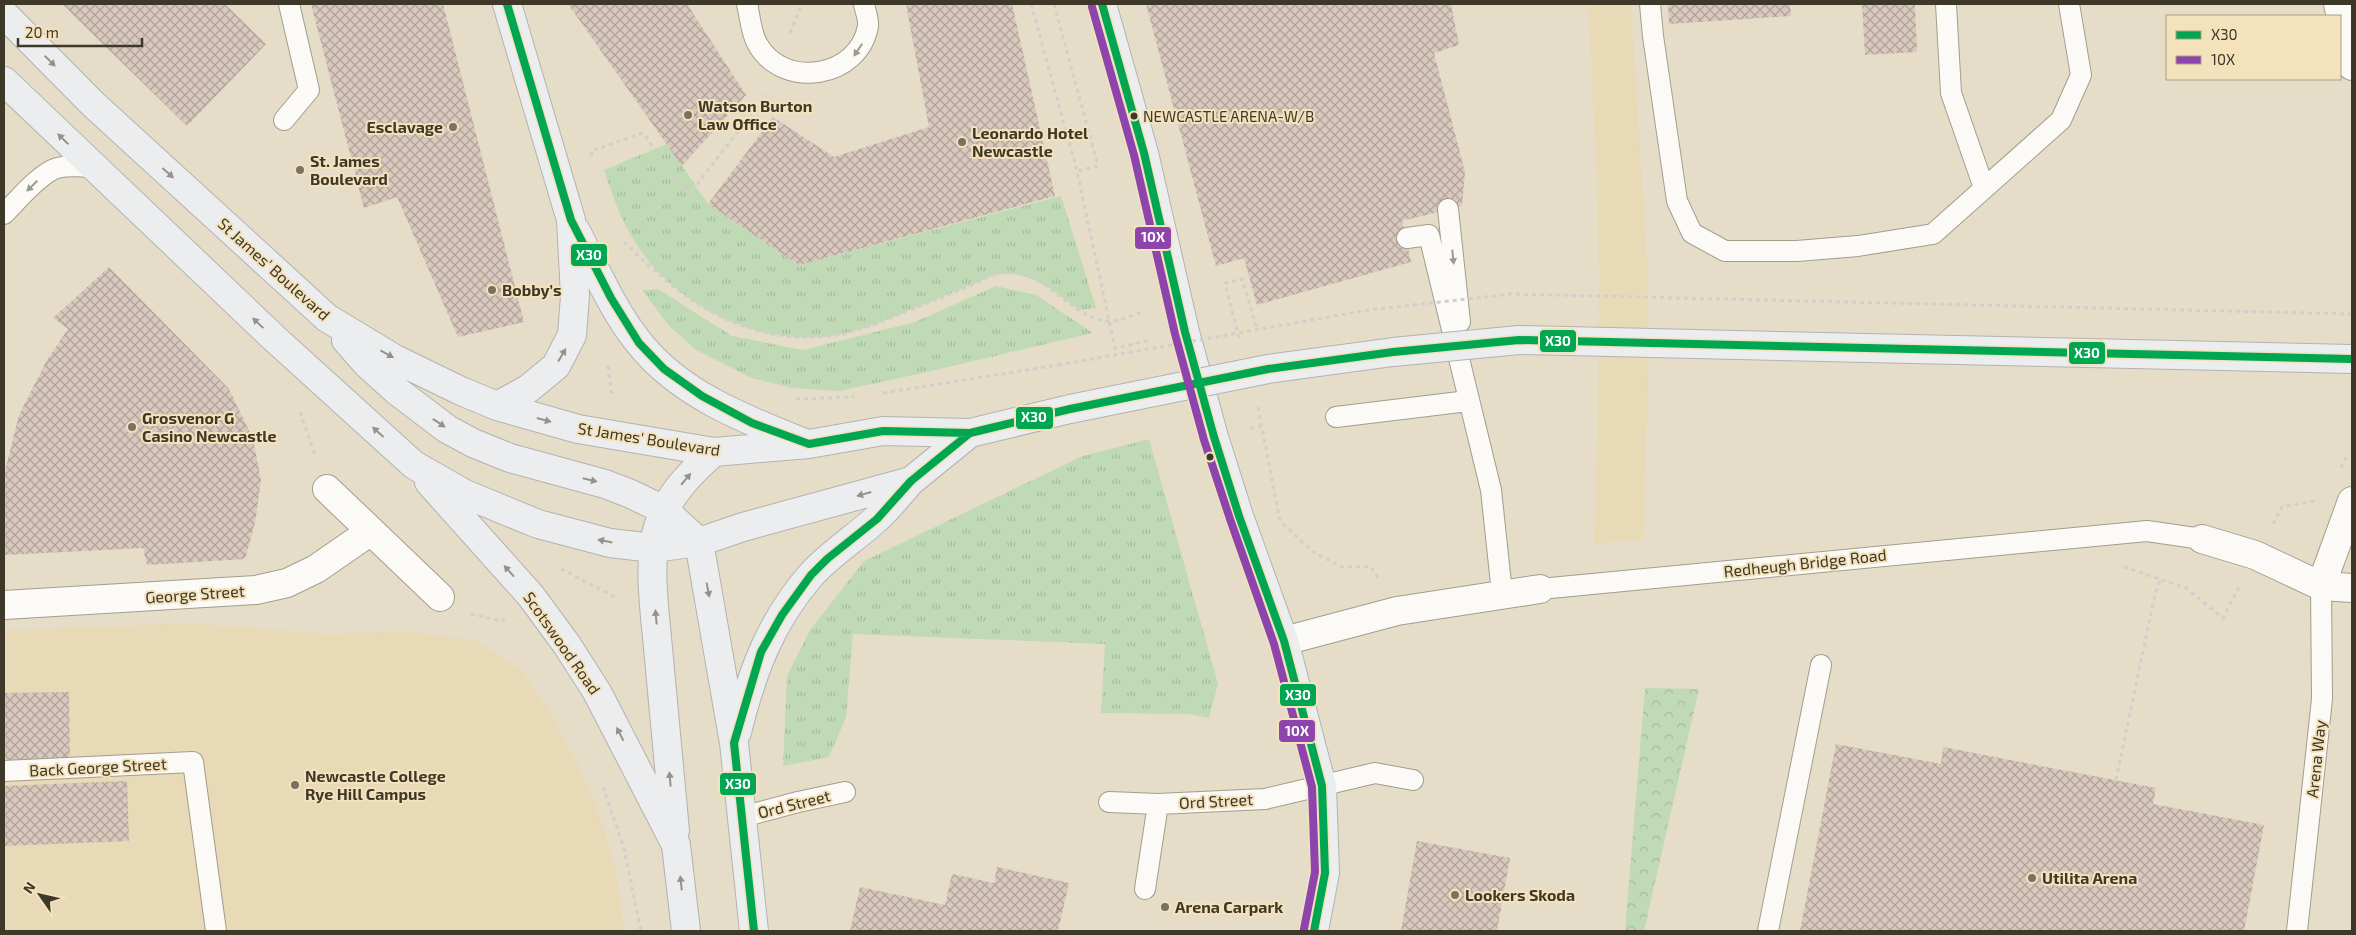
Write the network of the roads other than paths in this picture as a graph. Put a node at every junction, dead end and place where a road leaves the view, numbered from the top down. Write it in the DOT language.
graph roads {
  1 [pos="290,4"];
  2 [pos="507,4"];
  3 [pos="746,4"];
  4 [pos="864,4"];
  5 [pos="1102,4"];
  6 [pos="1650,4"];
  7 [pos="1946,4"];
  8 [pos="2069,4"];
  9 [pos="4,14"];
  10 [pos="2341,17"];
  11 [pos="2352,66"];
  12 [pos="4,81"];
  13 [pos="284,120"];
  14 [pos="92,167"];
  15 [pos="1984,188"];
  16 [pos="1448,209"];
  17 [pos="4,214"];
  18 [pos="570,220"];
  19 [pos="1407,238"];
  20 [pos="327,318"];
  21 [pos="2352,359"];
  22 [pos="1468,401"];
  23 [pos="497,406"];
  24 [pos="1336,417"];
  25 [pos="970,433"];
  26 [pos="809,444"];
  27 [pos="714,452"];
  28 [pos="414,465"];
  29 [pos="911,481"];
  30 [pos="327,489"];
  31 [pos="2352,501"];
  32 [pos="664,510"];
  33 [pos="371,531"];
  34 [pos="2202,539"];
  35 [pos="699,542"];
  36 [pos="653,548"];
  37 [pos="2321,586"];
  38 [pos="2352,588"];
  39 [pos="1540,589"];
  40 [pos="1502,593"];
  41 [pos="440,597"];
  42 [pos="4,605"];
  43 [pos="1284,641"];
  44 [pos="1821,665"];
  45 [pos="734,743"];
  46 [pos="4,771"];
  47 [pos="1413,780"];
  48 [pos="1322,786"];
  49 [pos="845,792"];
  50 [pos="1109,802"];
  51 [pos="1158,804"];
  52 [pos="742,817"];
  53 [pos="676,844"];
  54 [pos="1145,889"];
  55 [pos="216,931"];
  56 [pos="686,931"];
  57 [pos="754,931"];
  58 [pos="1314,931"];
  59 [pos="1768,931"];
  60 [pos="2297,931"];
  1 -- 13 [label="lane"];
  2 -- 18 [label="main road"];
  4 -- 3 [label="lane, one-way"];
  5 -- 43 [label="main road"];
  6 -- 15 [label="lane"];
  7 -- 15 [label="lane"];
  8 -- 15 [label="lane"];
  9 -- 20 [label="main road, St James' Boulevard, one-way"];
  10 -- 11 [label="street"];
  14 -- 12 [label="main road, one-way"];
  14 -- 17 [label="lane, one-way"];
  28 -- 14 [label="main road, one-way"];
  16 -- 22 [label="lane, one-way"];
  23 -- 18 [label="main road, one-way"];
  18 -- 26 [label="main road"];
  19 -- 22 [label="lane"];
  20 -- 23 [label="main road, St James' Boulevard, one-way"];
  20 -- 32 [label="main road, one-way"];
  21 -- 25 [label="main road, bridge"];
  22 -- 24 [label="lane"];
  22 -- 40 [label="lane"];
  23 -- 27 [label="main road, St James' Boulevard, one-way"];
  25 -- 26 [label="main road, St James' Boulevard"];
  25 -- 29 [label="main road"];
  26 -- 27 [label="main road, St James' Boulevard"];
  32 -- 27 [label="main road, Scotswood Road, one-way"];
  36 -- 28 [label="main road, one-way"];
  53 -- 28 [label="main road, Scotswood Road, one-way"];
  29 -- 35 [label="main road, one-way"];
  29 -- 45 [label="main road"];
  30 -- 33 [label="street"];
  31 -- 37 [label="street"];
  32 -- 35 [label="main road"];
  32 -- 36 [label="main road, Scotswood Road"];
  33 -- 41 [label="street"];
  33 -- 42 [label="street, George Street"];
  34 -- 37 [label="street, Redheugh Bridge Road"];
  34 -- 39 [label="lane, Redheugh Bridge Road"];
  35 -- 36 [label="main road"];
  35 -- 45 [label="main road, one-way"];
  53 -- 36 [label="main road, Scotswood Road, one-way"];
  37 -- 38 [label="street"];
  37 -- 60 [label="lane, Arena Way"];
  39 -- 40 [label="street, Redheugh Bridge Road"];
  40 -- 43 [label="street, Redheugh Bridge Road"];
  43 -- 48 [label="main road"];
  44 -- 59 [label="lane"];
  45 -- 52 [label="main road"];
  46 -- 55 [label="lane, Back George Street"];
  47 -- 48 [label="lane, Ord Street"];
  48 -- 51 [label="lane, Ord Street"];
  48 -- 58 [label="main road"];
  49 -- 52 [label="lane, Ord Street"];
  50 -- 51 [label="lane, Ord Street"];
  51 -- 54 [label="lane"];
  52 -- 57 [label="main road"];
  56 -- 53 [label="main road, Scotswood Road, one-way"];
}
